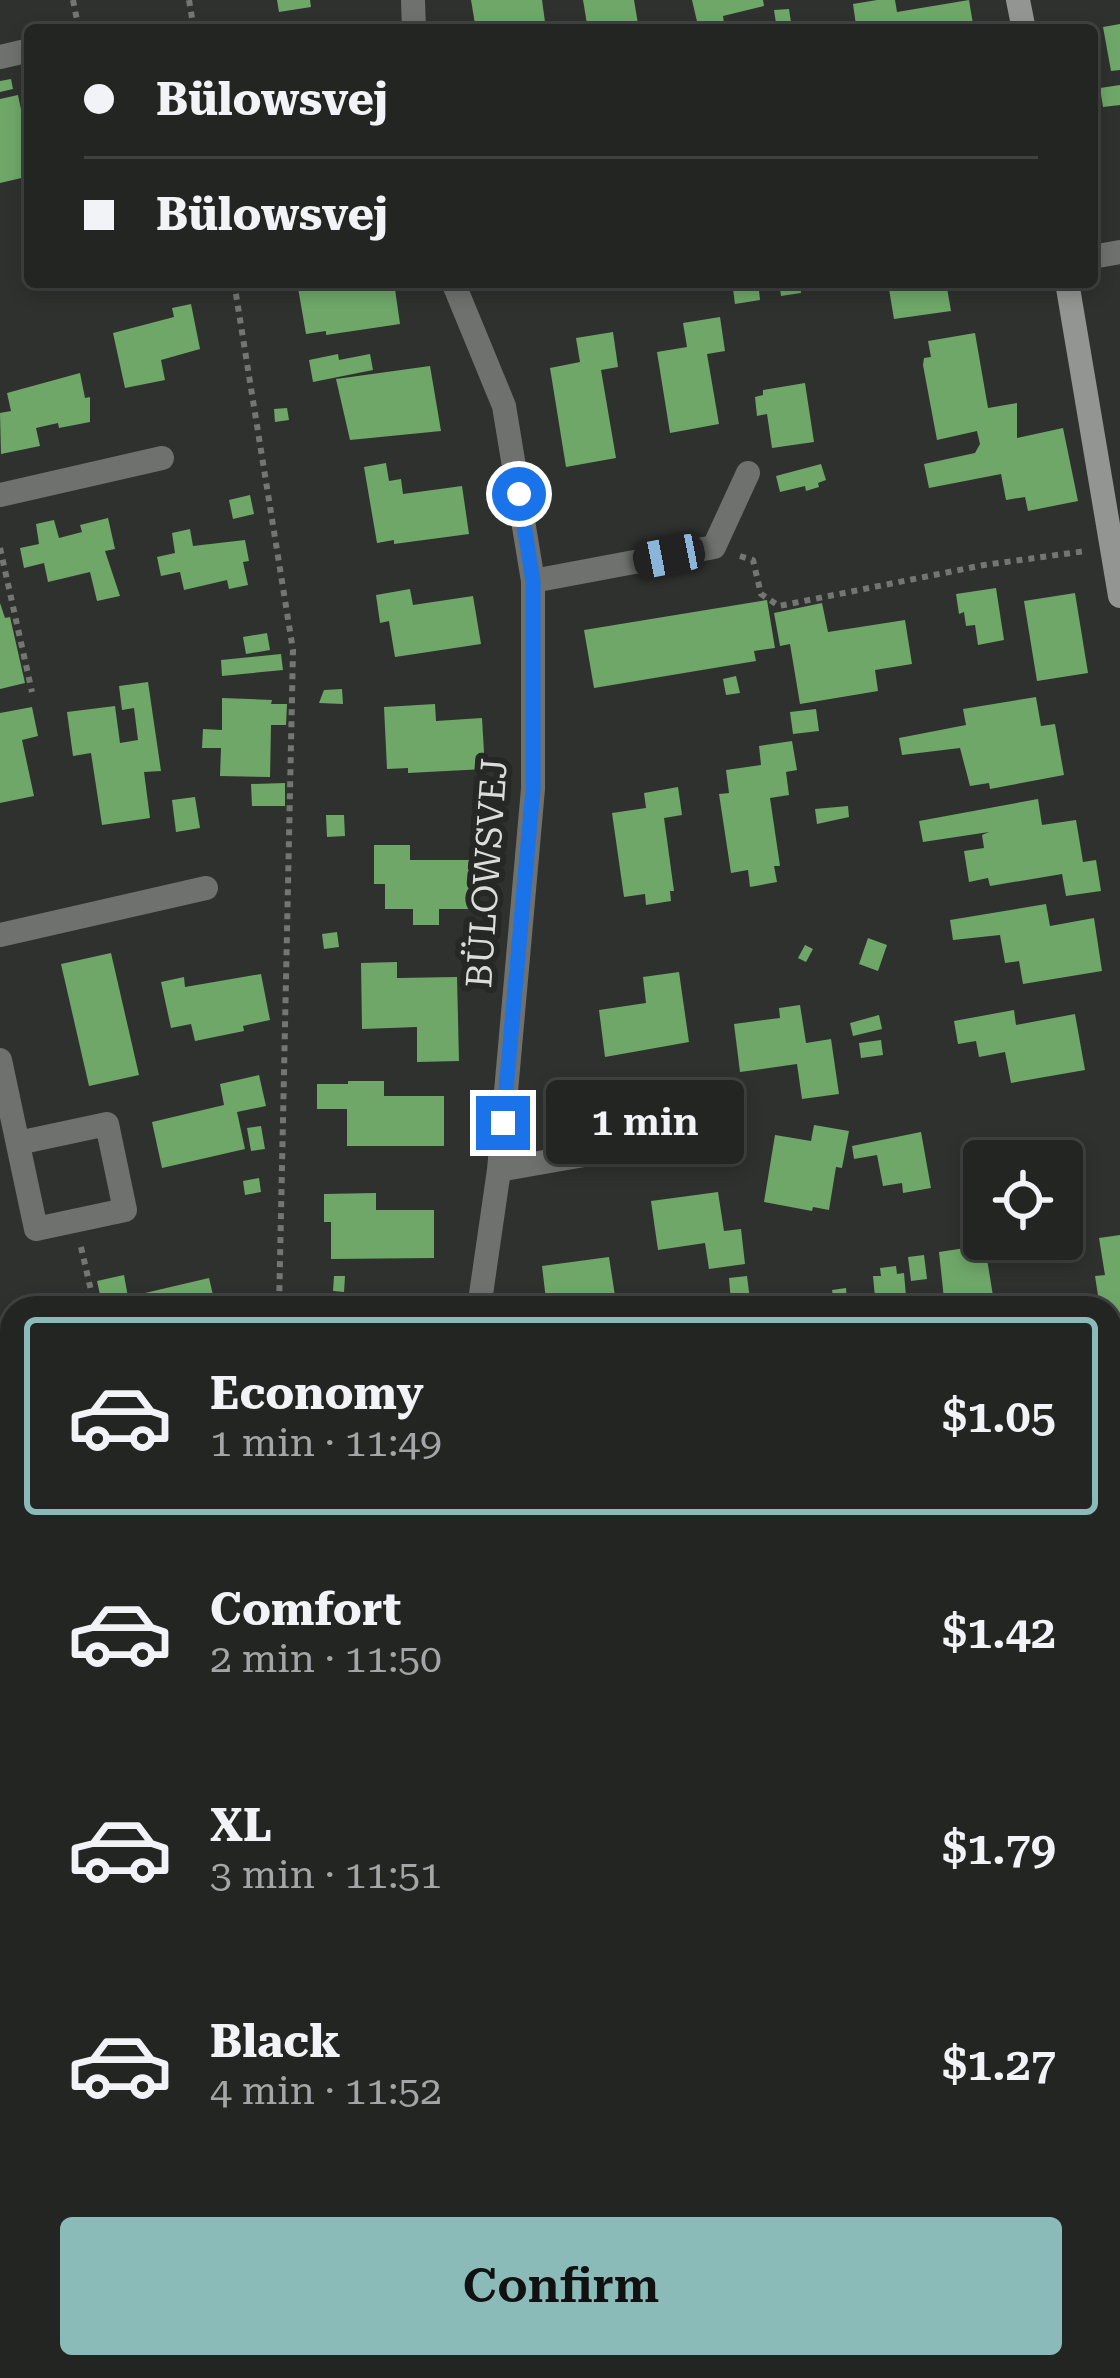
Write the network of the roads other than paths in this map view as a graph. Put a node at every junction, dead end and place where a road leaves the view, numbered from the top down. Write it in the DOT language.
graph roads {
  1 [pos="455,288"];
  2 [pos="1068,288"];
  3 [pos="162,458"];
  4 [pos="748,473"];
  5 [pos="0,495"];
  6 [pos="533,581"];
  7 [pos="1120,596"];
  8 [pos="206,888"];
  9 [pos="0,934"];
  10 [pos="0,1060"];
  11 [pos="709,1132"];
  12 [pos="17,1143"];
  13 [pos="499,1170"];
  14 [pos="481,1296"];
  1 -- 6 [label="street, BÜLOWSVEJ"];
  2 -- 7 [label="street"];
  3 -- 5 [label="street"];
  4 -- 6 [label="street"];
  6 -- 13 [label="street, BÜLOWSVEJ"];
  8 -- 9 [label="street"];
  10 -- 12 [label="street"];
  11 -- 13 [label="street"];
  12 -- 12 [label="street"];
  13 -- 14 [label="street, BÜLOWSVEJ"];
}
